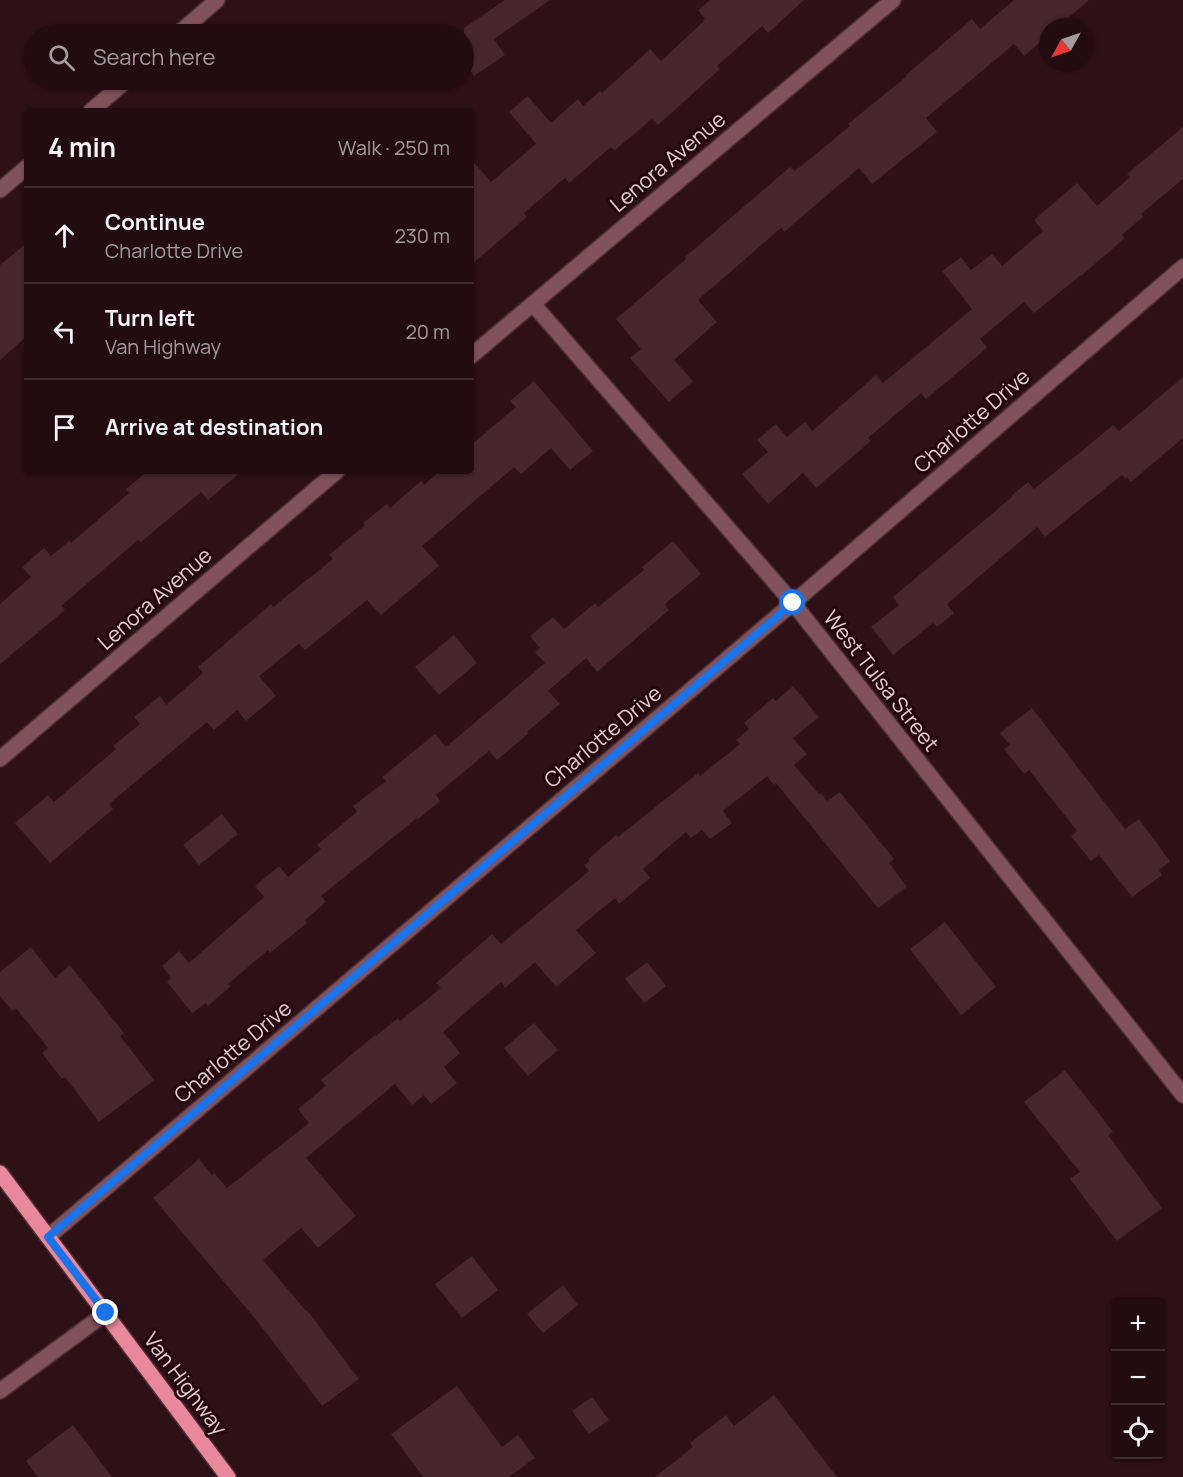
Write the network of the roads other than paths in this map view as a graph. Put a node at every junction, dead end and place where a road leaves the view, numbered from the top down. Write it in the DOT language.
graph roads {
  1 [pos="217,0"];
  2 [pos="893,0"];
  3 [pos="189,24"];
  4 [pos="115,90"];
  5 [pos="94,108"];
  6 [pos="24,170"];
  7 [pos="0,190"];
  8 [pos="1183,267"];
  9 [pos="532,304"];
  10 [pos="474,353"];
  11 [pos="333,474"];
  12 [pos="793,603"];
  13 [pos="0,759"];
  14 [pos="1183,1095"];
  15 [pos="0,1173"];
  16 [pos="48,1237"];
  17 [pos="106,1313"];
  18 [pos="0,1391"];
  19 [pos="228,1477"];
  1 -- 3 [label="street"];
  2 -- 9 [label="street, Lenora Avenue"];
  4 -- 5 [label="street"];
  6 -- 7 [label="street"];
  8 -- 12 [label="street, Charlotte Drive"];
  9 -- 10 [label="street, Lenora Avenue"];
  9 -- 12 [label="street, West Tulsa Street"];
  11 -- 13 [label="street, Lenora Avenue"];
  12 -- 14 [label="street, West Tulsa Street"];
  12 -- 16 [label="street, Charlotte Drive"];
  15 -- 16 [label="main road, Van Highway"];
  16 -- 17 [label="main road, Van Highway"];
  17 -- 18 [label="street"];
  17 -- 19 [label="main road, Van Highway"];
}
